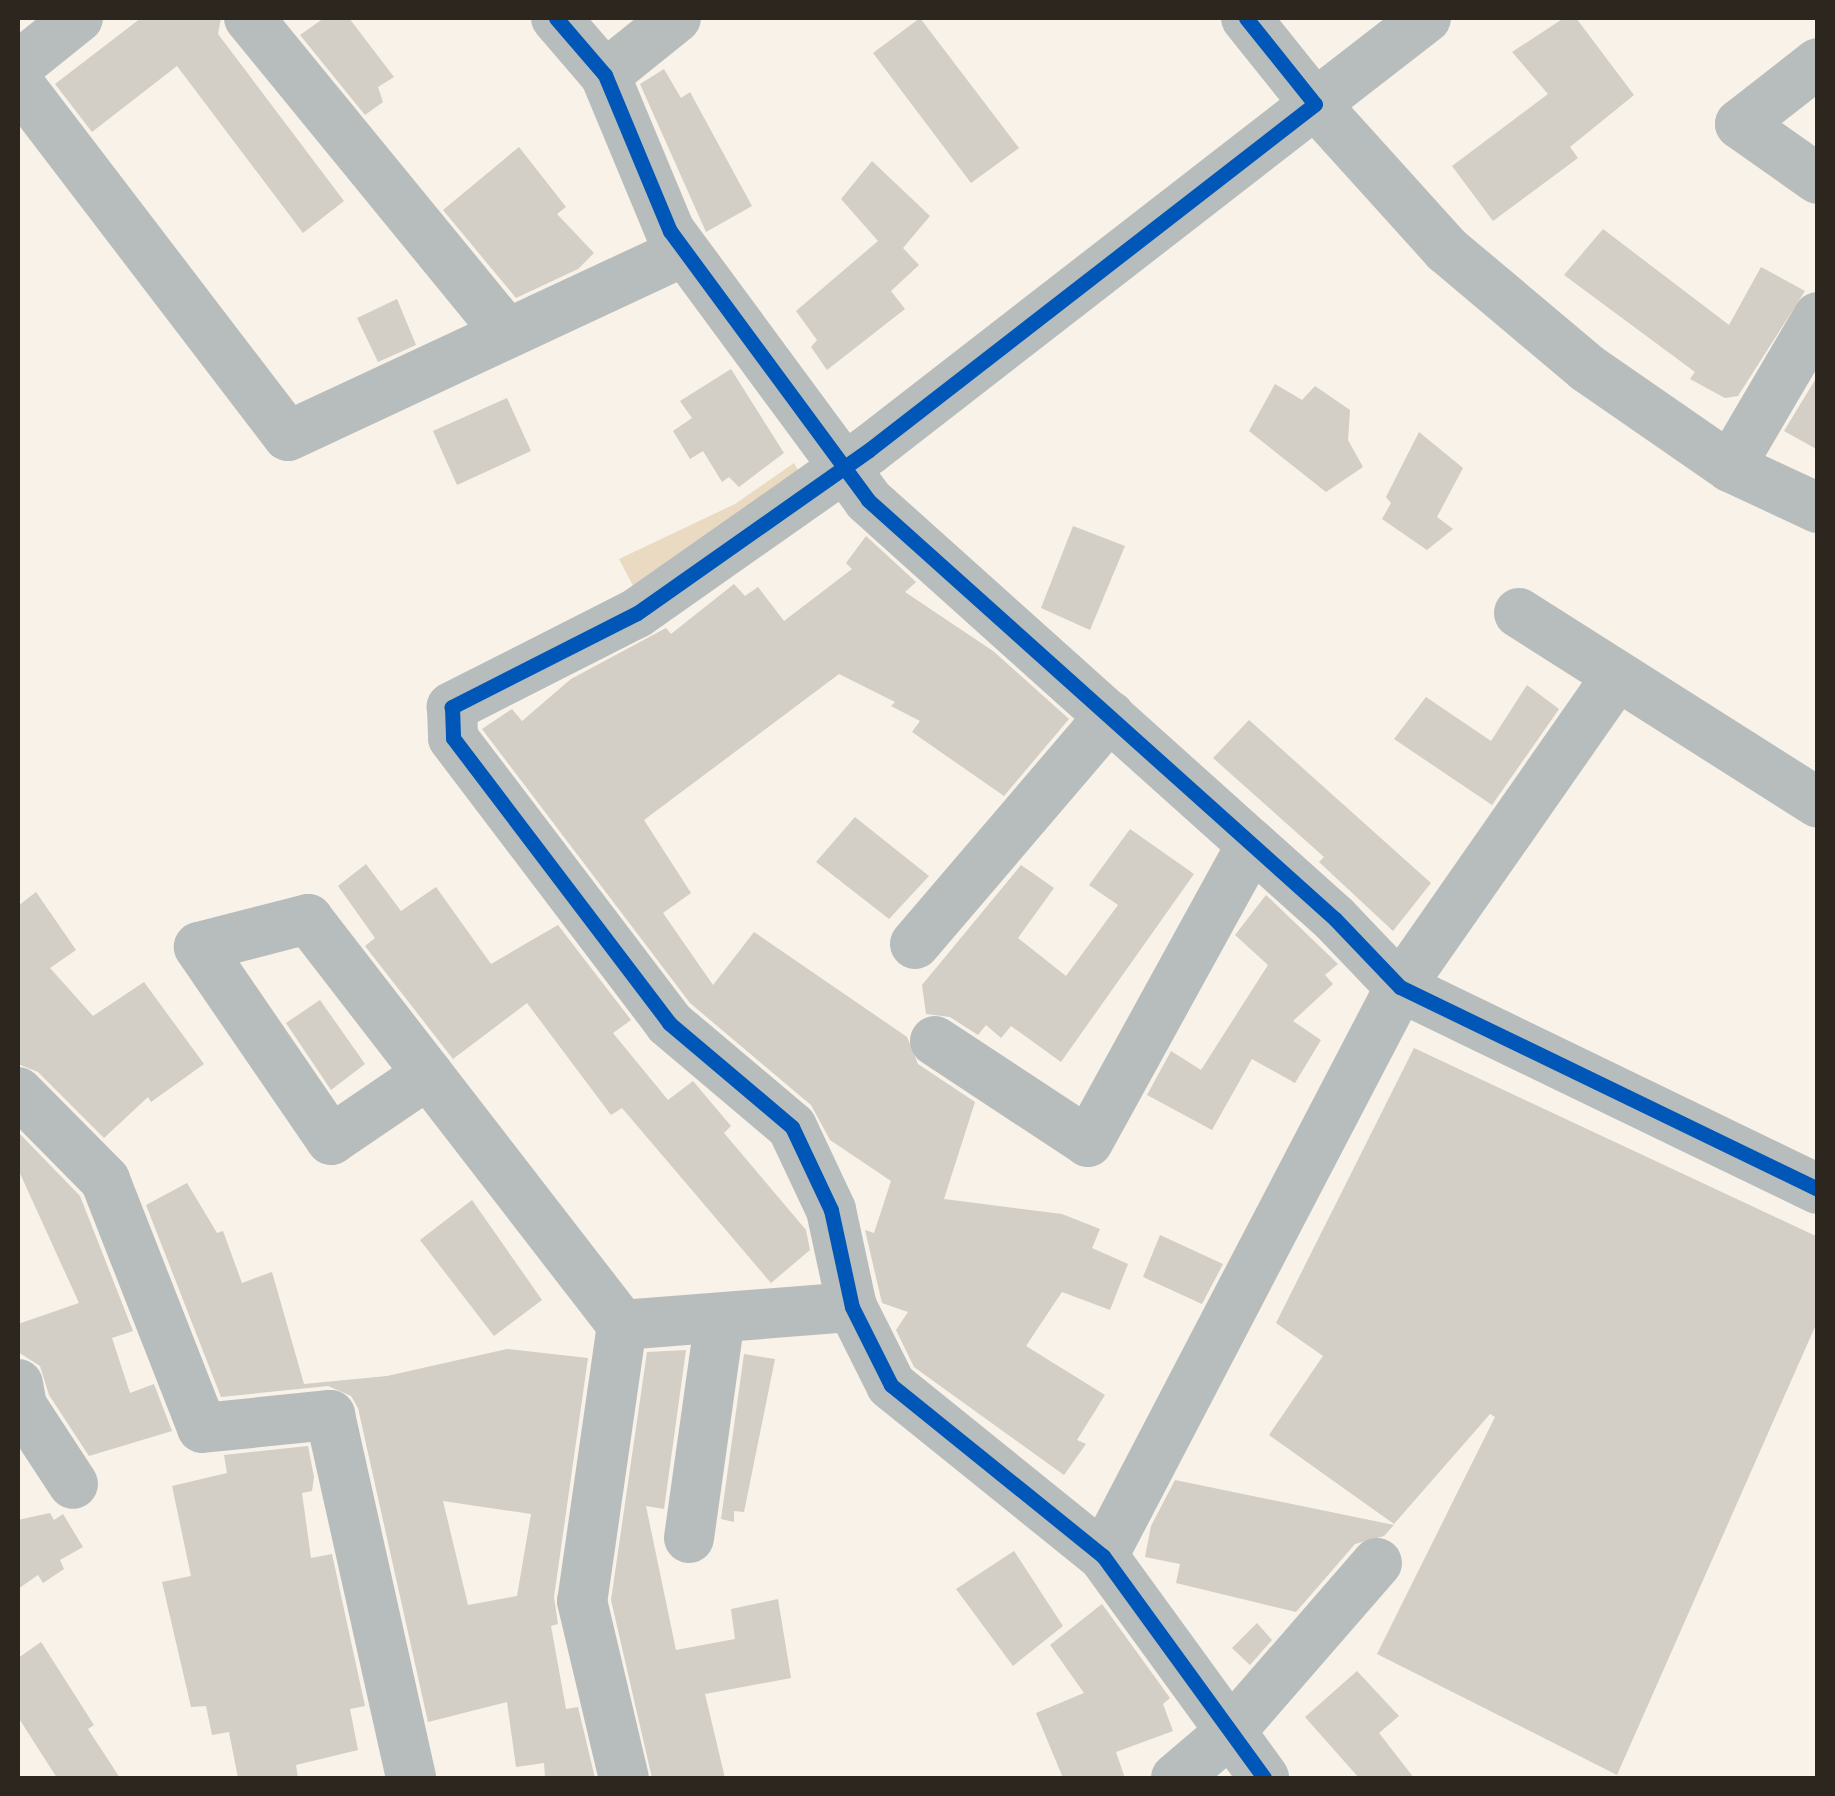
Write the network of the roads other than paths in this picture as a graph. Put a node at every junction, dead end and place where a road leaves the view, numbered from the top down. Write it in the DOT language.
graph roads {
  1 [pos="78,18"];
  2 [pos="248,18"];
  3 [pos="556,18"];
  4 [pos="676,18"];
  5 [pos="1246,18"];
  6 [pos="1426,18"];
  7 [pos="1818,62"];
  8 [pos="18,66"];
  9 [pos="605,75"];
  10 [pos="18,83"];
  11 [pos="1315,104"];
  12 [pos="1818,178"];
  13 [pos="684,250"];
  14 [pos="1818,317"];
  15 [pos="507,334"];
  16 [pos="1730,467"];
  17 [pos="840,470"];
  18 [pos="1818,508"];
  19 [pos="1518,613"];
  20 [pos="1616,677"];
  21 [pos="1110,716"];
  22 [pos="1818,803"];
  23 [pos="1252,844"];
  24 [pos="916,944"];
  25 [pos="1400,987"];
  26 [pos="935,1041"];
  27 [pos="428,1074"];
  28 [pos="18,1092"];
  29 [pos="1818,1188"];
  30 [pos="852,1307"];
  31 [pos="720,1318"];
  32 [pos="622,1325"];
  33 [pos="18,1384"];
  34 [pos="72,1484"];
  35 [pos="688,1538"];
  36 [pos="1103,1556"];
  37 [pos="1377,1563"];
  38 [pos="1230,1732"];
  39 [pos="411,1778"];
  40 [pos="624,1778"];
  41 [pos="1176,1778"];
  42 [pos="1264,1778"];
  1 -- 8 [label="street"];
  2 -- 15 [label="street"];
  3 -- 9 [label="street"];
  4 -- 9 [label="street"];
  5 -- 11 [label="street"];
  6 -- 11 [label="street"];
  7 -- 12 [label="street"];
  9 -- 13 [label="street"];
  10 -- 15 [label="street"];
  11 -- 16 [label="street"];
  11 -- 17 [label="street"];
  13 -- 15 [label="street"];
  13 -- 17 [label="street"];
  14 -- 16 [label="street"];
  16 -- 18 [label="street"];
  17 -- 21 [label="street"];
  17 -- 30 [label="street"];
  19 -- 20 [label="street"];
  20 -- 22 [label="street"];
  20 -- 25 [label="street"];
  21 -- 23 [label="street"];
  21 -- 24 [label="street"];
  23 -- 25 [label="street"];
  23 -- 26 [label="street"];
  25 -- 29 [label="street"];
  25 -- 36 [label="street"];
  27 -- 27 [label="street"];
  27 -- 32 [label="street"];
  28 -- 39 [label="street"];
  30 -- 31 [label="street"];
  30 -- 36 [label="street"];
  31 -- 32 [label="street"];
  31 -- 35 [label="street"];
  32 -- 40 [label="street"];
  33 -- 34 [label="street"];
  36 -- 38 [label="street"];
  37 -- 38 [label="street"];
  38 -- 41 [label="street"];
  38 -- 42 [label="street"];
}
